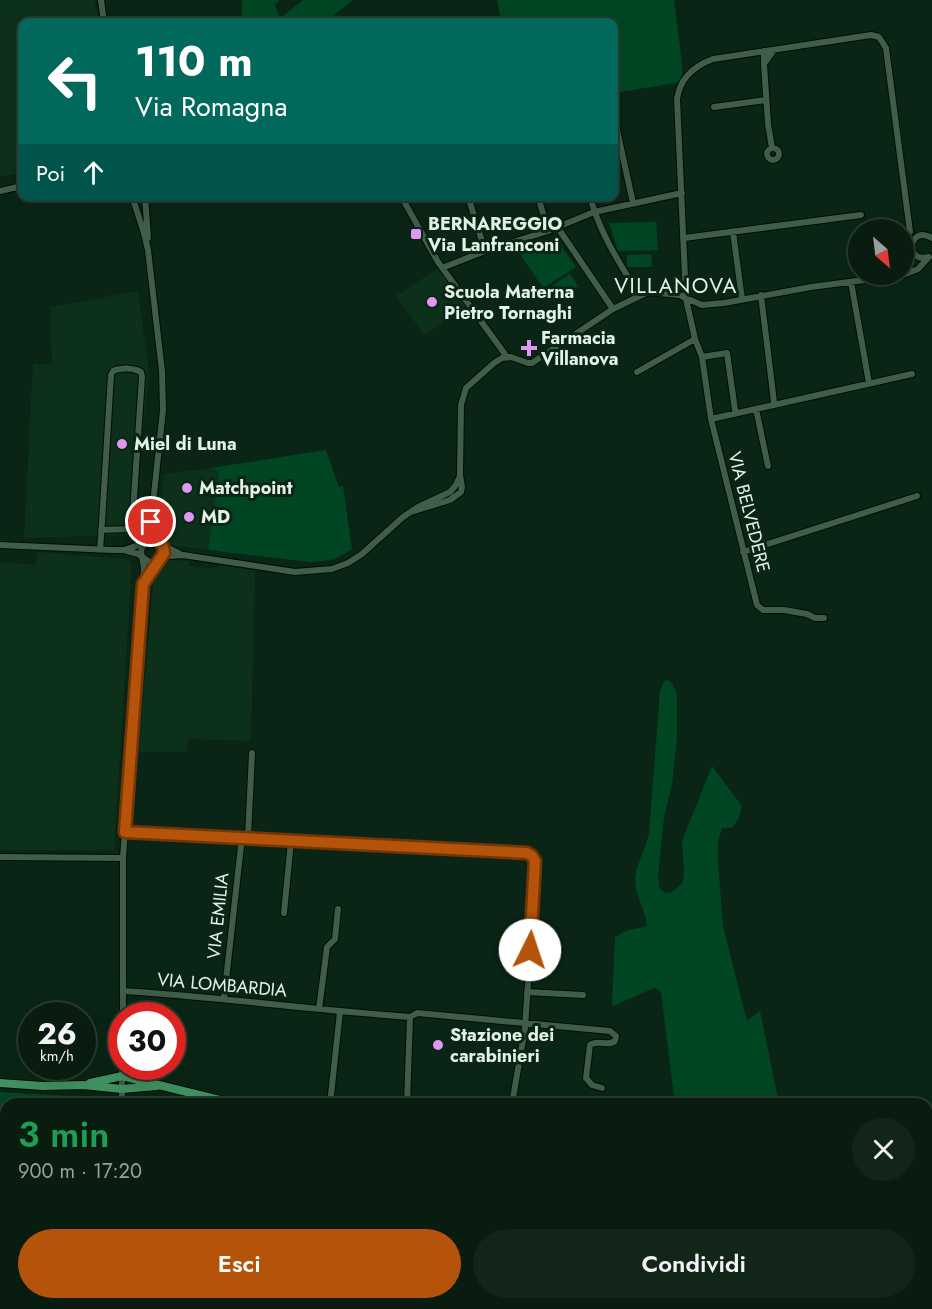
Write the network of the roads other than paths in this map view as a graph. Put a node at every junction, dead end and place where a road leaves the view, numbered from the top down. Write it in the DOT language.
graph roads {
  1 [pos="102,0"];
  2 [pos="104,18"];
  3 [pos="774,50"];
  4 [pos="764,51"];
  5 [pos="764,64"];
  6 [pos="766,100"];
  7 [pos="714,107"];
  8 [pos="618,135"];
  9 [pos="772,148"];
  10 [pos="18,187"];
  11 [pos="0,190"];
  12 [pos="682,192"];
  13 [pos="134,201"];
  14 [pos="145,201"];
  15 [pos="404,201"];
  16 [pos="470,201"];
  17 [pos="539,201"];
  18 [pos="591,201"];
  19 [pos="633,203"];
  20 [pos="594,212"];
  21 [pos="861,215"];
  22 [pos="908,219"];
  23 [pos="558,228"];
  24 [pos="548,231"];
  25 [pos="733,232"];
  26 [pos="914,235"];
  27 [pos="917,237"];
  28 [pos="684,238"];
  29 [pos="932,238"];
  30 [pos="914,244"];
  31 [pos="148,250"];
  32 [pos="485,251"];
  33 [pos="914,251"];
  34 [pos="931,256"];
  35 [pos="442,268"];
  36 [pos="914,272"];
  37 [pos="848,282"];
  38 [pos="852,285"];
  39 [pos="639,295"];
  40 [pos="761,295"];
  41 [pos="686,299"];
  42 [pos="742,299"];
  43 [pos="613,309"];
  44 [pos="695,339"];
  45 [pos="507,357"];
  46 [pos="702,357"];
  47 [pos="637,372"];
  48 [pos="912,374"];
  49 [pos="869,383"];
  50 [pos="774,402"];
  51 [pos="756,409"];
  52 [pos="735,410"];
  53 [pos="711,419"];
  54 [pos="768,466"];
  55 [pos="917,496"];
  56 [pos="151,522"];
  57 [pos="101,530"];
  58 [pos="160,543"];
  59 [pos="144,544"];
  60 [pos="0,545"];
  61 [pos="100,550"];
  62 [pos="124,550"];
  63 [pos="743,552"];
  64 [pos="183,555"];
  65 [pos="143,558"];
  66 [pos="159,560"];
  67 [pos="143,584"];
  68 [pos="824,618"];
  69 [pos="252,753"];
  70 [pos="125,832"];
  71 [pos="245,837"];
  72 [pos="291,842"];
  73 [pos="0,857"];
  74 [pos="123,858"];
  75 [pos="339,909"];
  76 [pos="284,913"];
  77 [pos="123,991"];
  78 [pos="527,992"];
  79 [pos="583,995"];
  80 [pos="224,998"];
  81 [pos="123,1002"];
  82 [pos="319,1009"];
  83 [pos="340,1011"];
  84 [pos="410,1017"];
  85 [pos="525,1023"];
  86 [pos="108,1079"];
  87 [pos="122,1080"];
  88 [pos="136,1080"];
  89 [pos="0,1083"];
  90 [pos="83,1085"];
  91 [pos="157,1086"];
  92 [pos="602,1088"];
  93 [pos="122,1089"];
  94 [pos="122,1098"];
  95 [pos="210,1098"];
  96 [pos="331,1098"];
  97 [pos="407,1098"];
  98 [pos="513,1098"];
  1 -- 2 [label="street"];
  3 -- 4 [label="street"];
  3 -- 5 [label="street"];
  3 -- 22 [label="street"];
  4 -- 5 [label="street"];
  4 -- 12 [label="street, VIA BELVEDERE"];
  5 -- 6 [label="street"];
  6 -- 7 [label="street"];
  6 -- 9 [label="street"];
  8 -- 19 [label="street"];
  10 -- 11 [label="street"];
  12 -- 19 [label="street"];
  12 -- 28 [label="street, VIA BELVEDERE"];
  13 -- 31 [label="street"];
  14 -- 31 [label="street"];
  15 -- 35 [label="street"];
  16 -- 32 [label="street"];
  17 -- 24 [label="street"];
  18 -- 20 [label="street"];
  19 -- 20 [label="street"];
  20 -- 23 [label="street"];
  20 -- 39 [label="street"];
  21 -- 25 [label="street"];
  23 -- 24 [label="street"];
  23 -- 43 [label="street"];
  24 -- 32 [label="street"];
  25 -- 28 [label="street"];
  25 -- 42 [label="street"];
  26 -- 27 [label="street"];
  27 -- 29 [label="street"];
  27 -- 30 [label="street"];
  28 -- 41 [label="street, VIA BELVEDERE"];
  31 -- 56 [label="street"];
  32 -- 35 [label="street"];
  33 -- 34 [label="street"];
  34 -- 36 [label="street"];
  35 -- 45 [label="street"];
  37 -- 40 [label="street"];
  38 -- 49 [label="street"];
  39 -- 41 [label="street"];
  39 -- 43 [label="street"];
  40 -- 42 [label="street"];
  40 -- 50 [label="street"];
  41 -- 42 [label="street"];
  41 -- 44 [label="street, VIA BELVEDERE"];
  43 -- 45 [label="street"];
  44 -- 46 [label="street, VIA BELVEDERE"];
  44 -- 47 [label="street"];
  45 -- 64 [label="street"];
  46 -- 52 [label="street"];
  46 -- 53 [label="street, VIA BELVEDERE"];
  48 -- 49 [label="street"];
  49 -- 51 [label="street"];
  51 -- 53 [label="street"];
  51 -- 54 [label="street"];
  53 -- 63 [label="street, VIA BELVEDERE"];
  55 -- 63 [label="street"];
  56 -- 58 [label="street"];
  56 -- 59 [label="street"];
  57 -- 57 [label="street"];
  57 -- 61 [label="street"];
  58 -- 59 [label="street"];
  58 -- 64 [label="street"];
  58 -- 66 [label="street"];
  59 -- 62 [label="street"];
  59 -- 65 [label="street"];
  60 -- 61 [label="street"];
  61 -- 62 [label="street"];
  62 -- 65 [label="street"];
  63 -- 68 [label="street, VIA BELVEDERE"];
  64 -- 66 [label="street"];
  65 -- 66 [label="street"];
  65 -- 67 [label="street"];
  66 -- 67 [label="street"];
  67 -- 70 [label="street"];
  69 -- 71 [label="street, VIA EMILIA"];
  70 -- 71 [label="street"];
  70 -- 74 [label="street"];
  71 -- 72 [label="street"];
  71 -- 80 [label="street, VIA EMILIA"];
  72 -- 76 [label="street"];
  72 -- 78 [label="street"];
  73 -- 74 [label="street"];
  74 -- 77 [label="street"];
  75 -- 82 [label="street"];
  77 -- 80 [label="street, VIA LOMBARDIA"];
  77 -- 81 [label="street"];
  78 -- 79 [label="street"];
  78 -- 85 [label="street"];
  80 -- 82 [label="street, VIA LOMBARDIA"];
  82 -- 83 [label="street, VIA LOMBARDIA"];
  83 -- 84 [label="street, VIA LOMBARDIA"];
  83 -- 96 [label="street"];
  84 -- 85 [label="street, VIA LOMBARDIA"];
  84 -- 97 [label="street"];
  85 -- 92 [label="street, VIA LOMBARDIA"];
  85 -- 98 [label="street"];
  86 -- 90 [label="main road"];
  87 -- 93 [label="street"];
  88 -- 91 [label="main road"];
  89 -- 90 [label="main road"];
  90 -- 93 [label="main road"];
  91 -- 93 [label="main road"];
  91 -- 95 [label="main road"];
  93 -- 94 [label="street"];
}
